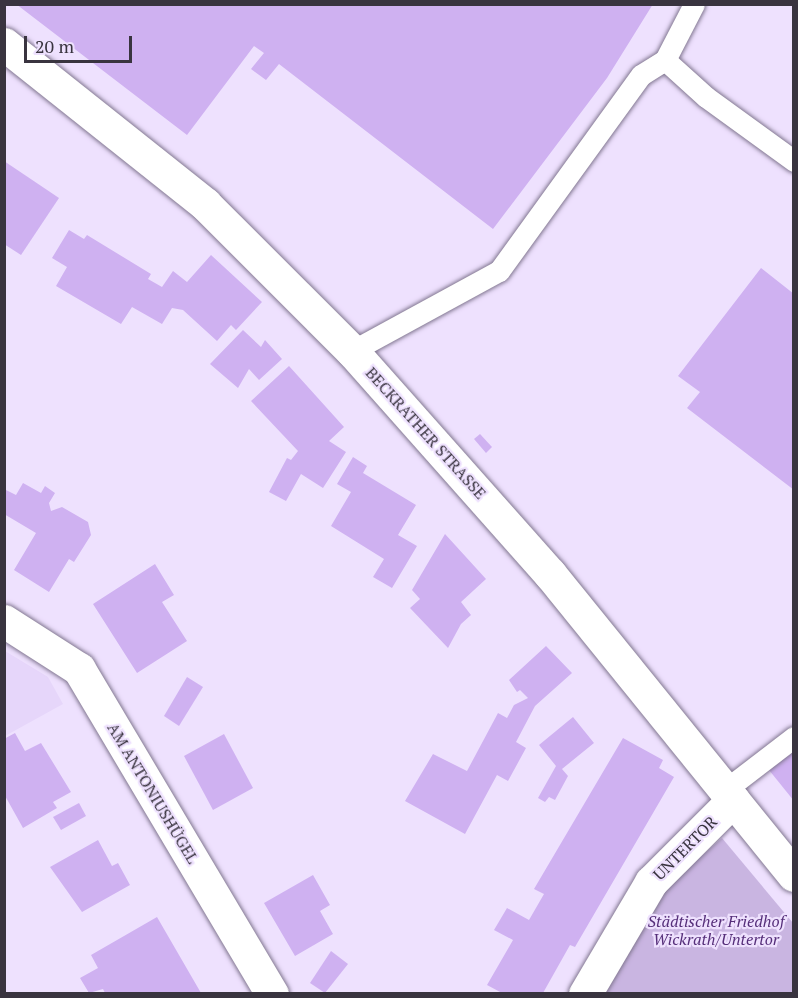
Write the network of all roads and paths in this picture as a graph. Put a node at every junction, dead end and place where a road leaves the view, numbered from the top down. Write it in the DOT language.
graph roads {
  1 [pos="694,4"];
  2 [pos="4,44"];
  3 [pos="665,60"];
  4 [pos="794,160"];
  5 [pos="351,351"];
  6 [pos="4,621"];
  7 [pos="794,737"];
  8 [pos="729,795"];
  9 [pos="794,875"];
  10 [pos="272,993"];
  11 [pos="585,993"];
  1 -- 3 [label="lane"];
  2 -- 5 [label="street, BECKRATHER STRASSE"];
  3 -- 4 [label="lane"];
  3 -- 5 [label="lane"];
  5 -- 8 [label="street, BECKRATHER STRASSE"];
  6 -- 10 [label="street, AM ANTONIUSHÜGEL"];
  7 -- 8 [label="lane"];
  8 -- 9 [label="street, BECKRATHER STRASSE"];
  8 -- 11 [label="street, UNTERTOR"];
}
